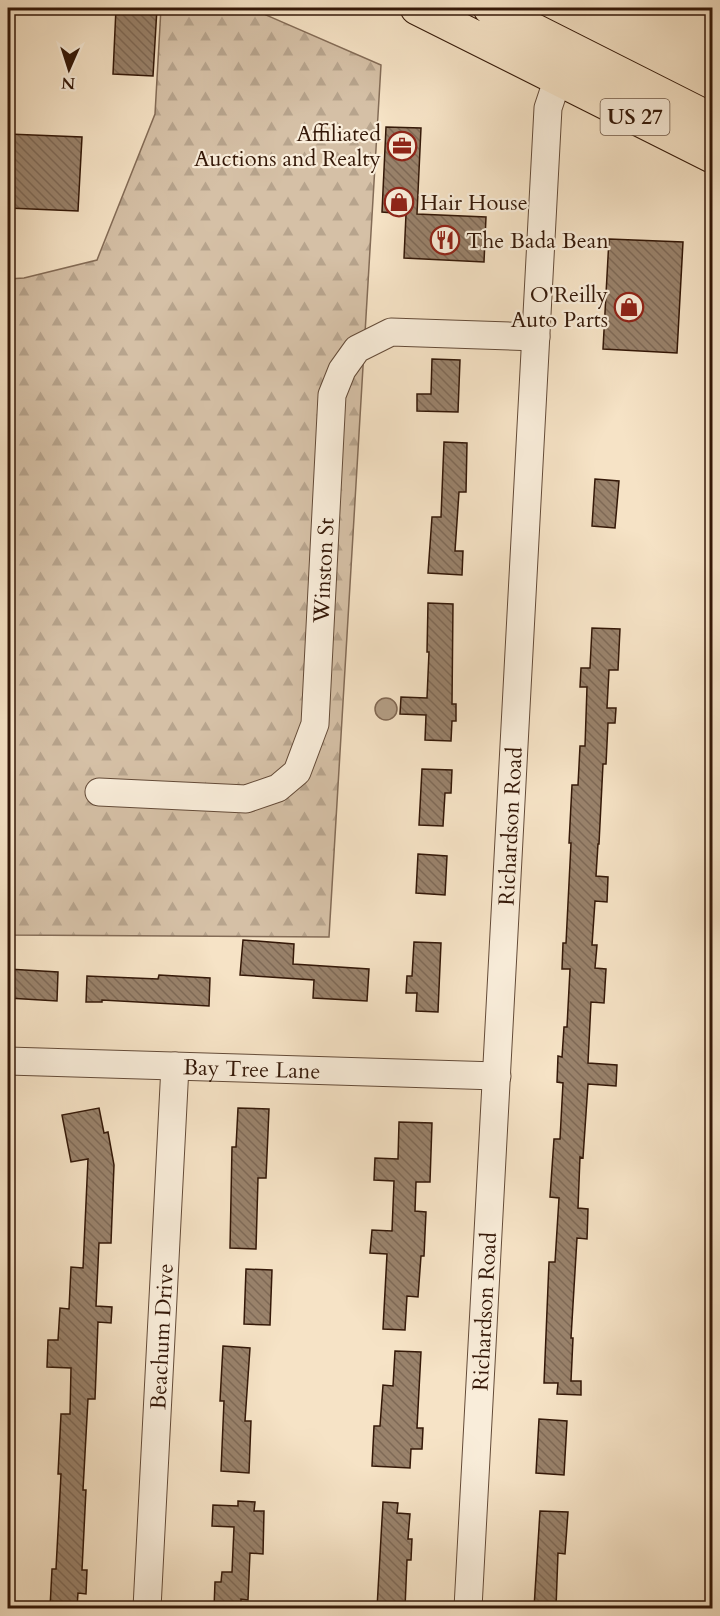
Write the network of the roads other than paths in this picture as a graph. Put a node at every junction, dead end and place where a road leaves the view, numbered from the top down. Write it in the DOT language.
graph roads {
  1 [pos="417,8"];
  2 [pos="490,8"];
  3 [pos="568,47"];
  4 [pos="558,78"];
  5 [pos="712,120"];
  6 [pos="712,156"];
  7 [pos="536,337"];
  8 [pos="99,792"];
  9 [pos="8,1061"];
  10 [pos="175,1066"];
  11 [pos="497,1076"];
  12 [pos="147,1608"];
  13 [pos="468,1608"];
  1 -- 4 [label="main road, US 27"];
  2 -- 3 [label="main road, US 27"];
  3 -- 4 [label="street, Richardson Road"];
  3 -- 5 [label="main road, US 27"];
  4 -- 6 [label="main road, US 27"];
  4 -- 7 [label="street, Richardson Road"];
  7 -- 8 [label="street, Winston St"];
  7 -- 11 [label="street, Richardson Road"];
  9 -- 10 [label="street, Bay Tree Lane"];
  10 -- 11 [label="street, Bay Tree Lane"];
  10 -- 12 [label="street, Beachum Drive"];
  11 -- 13 [label="street, Richardson Road"];
}
